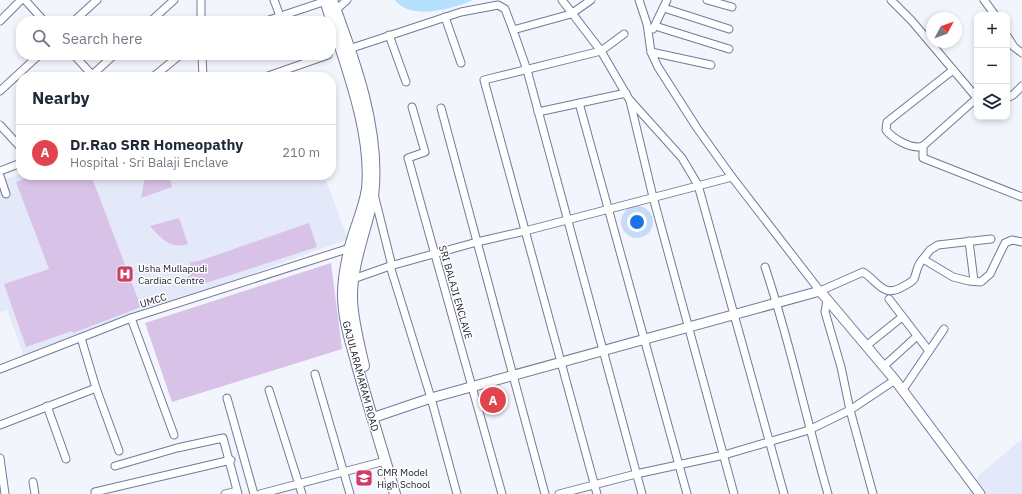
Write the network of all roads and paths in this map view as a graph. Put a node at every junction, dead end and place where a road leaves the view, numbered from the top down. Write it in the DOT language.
graph roads {
  1 [pos="21,0"];
  2 [pos="25,0"];
  3 [pos="174,0"];
  4 [pos="201,0"];
  5 [pos="274,0"];
  6 [pos="328,0"];
  7 [pos="347,0"];
  8 [pos="562,0"];
  9 [pos="591,0"];
  10 [pos="639,0"];
  11 [pos="667,0"];
  12 [pos="892,0"];
  13 [pos="984,0"];
  14 [pos="92,1"];
  15 [pos="712,1"];
  16 [pos="732,7"];
  17 [pos="664,8"];
  18 [pos="336,10"];
  19 [pos="993,12"];
  20 [pos="571,14"];
  21 [pos="39,16"];
  22 [pos="78,16"];
  23 [pos="156,16"];
  24 [pos="201,16"];
  25 [pos="280,16"];
  26 [pos="332,16"];
  27 [pos="445,17"];
  28 [pos="0,21"];
  29 [pos="654,26"];
  30 [pos="729,29"];
  31 [pos="514,30"];
  32 [pos="336,34"];
  33 [pos="624,34"];
  34 [pos="389,35"];
  35 [pos="648,36"];
  36 [pos="1010,41"];
  37 [pos="729,49"];
  38 [pos="601,50"];
  39 [pos="340,51"];
  40 [pos="651,52"];
  41 [pos="1022,54"];
  42 [pos="34,60"];
  43 [pos="79,60"];
  44 [pos="109,60"];
  45 [pos="174,60"];
  46 [pos="202,60"];
  47 [pos="314,60"];
  48 [pos="461,63"];
  49 [pos="711,65"];
  50 [pos="527,70"];
  51 [pos="953,70"];
  52 [pos="22,71"];
  53 [pos="89,72"];
  54 [pos="97,72"];
  55 [pos="159,72"];
  56 [pos="204,72"];
  57 [pos="279,72"];
  58 [pos="16,76"];
  59 [pos="406,82"];
  60 [pos="1022,86"];
  61 [pos="0,91"];
  62 [pos="974,94"];
  63 [pos="628,96"];
  64 [pos="1010,96"];
  65 [pos="974,101"];
  66 [pos="579,103"];
  67 [pos="412,108"];
  68 [pos="441,108"];
  69 [pos="538,112"];
  70 [pos="0,124"];
  71 [pos="16,142"];
  72 [pos="923,146"];
  73 [pos="16,165"];
  74 [pos="0,171"];
  75 [pos="0,176"];
  76 [pos="732,177"];
  77 [pos="698,184"];
  78 [pos="6,194"];
  79 [pos="374,194"];
  80 [pos="1022,196"];
  81 [pos="654,197"];
  82 [pos="608,208"];
  83 [pos="567,219"];
  84 [pos="525,231"];
  85 [pos="991,239"];
  86 [pos="477,242"];
  87 [pos="969,242"];
  88 [pos="1022,242"];
  89 [pos="361,246"];
  90 [pos="350,247"];
  91 [pos="435,255"];
  92 [pos="923,259"];
  93 [pos="391,266"];
  94 [pos="766,267"];
  95 [pos="353,279"];
  96 [pos="974,281"];
  97 [pos="820,291"];
  98 [pos="889,299"];
  99 [pos="827,300"];
  100 [pos="777,302"];
  101 [pos="735,315"];
  102 [pos="902,317"];
  103 [pos="131,318"];
  104 [pos="689,327"];
  105 [pos="944,329"];
  106 [pos="917,336"];
  107 [pos="81,338"];
  108 [pos="644,339"];
  109 [pos="866,346"];
  110 [pos="603,351"];
  111 [pos="929,351"];
  112 [pos="561,362"];
  113 [pos="883,367"];
  114 [pos="0,368"];
  115 [pos="315,374"];
  116 [pos="513,376"];
  117 [pos="895,380"];
  118 [pos="472,387"];
  119 [pos="96,388"];
  120 [pos="269,390"];
  121 [pos="902,391"];
  122 [pos="227,398"];
  123 [pos="431,398"];
  124 [pos="47,406"];
  125 [pos="850,410"];
  126 [pos="375,417"];
  127 [pos="0,424"];
  128 [pos="809,430"];
  129 [pos="174,435"];
  130 [pos="769,442"];
  131 [pos="119,452"];
  132 [pos="724,455"];
  133 [pos="0,458"];
  134 [pos="66,459"];
  135 [pos="231,460"];
  136 [pos="385,462"];
  137 [pos="679,464"];
  138 [pos="115,466"];
  139 [pos="344,472"];
  140 [pos="636,474"];
  141 [pos="1,477"];
  142 [pos="33,482"];
  143 [pos="300,484"];
  144 [pos="595,485"];
  145 [pos="238,492"];
  146 [pos="5,494"];
  147 [pos="35,494"];
  148 [pos="95,494"];
  149 [pos="225,494"];
  150 [pos="254,494"];
  151 [pos="260,494"];
  152 [pos="302,494"];
  153 [pos="350,494"];
  154 [pos="395,494"];
  155 [pos="400,494"];
  156 [pos="457,494"];
  157 [pos="502,494"];
  158 [pos="544,494"];
  159 [pos="559,494"];
  160 [pos="597,494"];
  161 [pos="642,494"];
  162 [pos="687,494"];
  163 [pos="734,494"];
  164 [pos="784,494"];
  165 [pos="828,494"];
  166 [pos="873,494"];
  167 [pos="980,494"];
  1 -- 28 [label="street"];
  2 -- 21 [label="street"];
  3 -- 23 [label="street"];
  4 -- 24 [label="street"];
  5 -- 25 [label="street"];
  6 -- 18 [label="main road, GAJULARAMARAM ROAD"];
  6 -- 25 [label="street"];
  6 -- 26 [label="main road, GAJULARAMARAM ROAD"];
  7 -- 18 [label="street"];
  8 -- 20 [label="street"];
  9 -- 20 [label="street"];
  10 -- 35 [label="street"];
  11 -- 17 [label="street"];
  12 -- 51 [label="street"];
  13 -- 19 [label="street"];
  14 -- 22 [label="street"];
  15 -- 16 [label="street"];
  17 -- 29 [label="street"];
  17 -- 30 [label="street"];
  18 -- 39 [label="main road, GAJULARAMARAM ROAD"];
  20 -- 31 [label="street"];
  20 -- 38 [label="street"];
  27 -- 31 [label="street"];
  27 -- 34 [label="street"];
  27 -- 48 [label="street"];
  29 -- 35 [label="street"];
  29 -- 37 [label="street"];
  31 -- 50 [label="street"];
  32 -- 39 [label="main road, GAJULARAMARAM ROAD"];
  33 -- 38 [label="street"];
  34 -- 39 [label="street"];
  34 -- 59 [label="street"];
  35 -- 40 [label="street"];
  36 -- 41 [label="street"];
  38 -- 50 [label="street"];
  38 -- 63 [label="street"];
  39 -- 79 [label="main road, GAJULARAMARAM ROAD"];
  39 -- 90 [label="main road, GAJULARAMARAM ROAD"];
  40 -- 49 [label="street"];
  40 -- 76 [label="street"];
  42 -- 52 [label="street"];
  43 -- 53 [label="street"];
  44 -- 54 [label="street"];
  45 -- 55 [label="street"];
  46 -- 56 [label="street"];
  47 -- 57 [label="street"];
  50 -- 69 [label="street"];
  50 -- 84 [label="street"];
  51 -- 62 [label="street"];
  51 -- 72 [label="street"];
  58 -- 61 [label="street"];
  60 -- 64 [label="street"];
  63 -- 66 [label="street"];
  63 -- 77 [label="street"];
  63 -- 81 [label="street"];
  65 -- 72 [label="street"];
  66 -- 69 [label="street"];
  66 -- 82 [label="street"];
  67 -- 91 [label="street, SRI BALAJI ENCLAVE"];
  68 -- 86 [label="street"];
  69 -- 83 [label="street"];
  70 -- 71 [label="street"];
  72 -- 80 [label="street"];
  73 -- 74 [label="street"];
  75 -- 78 [label="street"];
  76 -- 77 [label="street"];
  76 -- 97 [label="street"];
  77 -- 81 [label="street"];
  77 -- 101 [label="street"];
  79 -- 89 [label="main road, GAJULARAMARAM ROAD"];
  79 -- 93 [label="street"];
  81 -- 82 [label="street"];
  81 -- 104 [label="street"];
  82 -- 83 [label="street"];
  82 -- 108 [label="street"];
  83 -- 84 [label="street"];
  83 -- 110 [label="street"];
  84 -- 86 [label="street"];
  84 -- 112 [label="street"];
  85 -- 87 [label="street"];
  86 -- 91 [label="street"];
  86 -- 116 [label="street"];
  87 -- 92 [label="street"];
  87 -- 96 [label="street"];
  88 -- 96 [label="street"];
  89 -- 90 [label="street, UMCC"];
  89 -- 95 [label="main road, GAJULARAMARAM ROAD"];
  90 -- 103 [label="street, UMCC"];
  90 -- 126 [label="main road, GAJULARAMARAM ROAD"];
  91 -- 93 [label="street"];
  91 -- 118 [label="street, SRI BALAJI ENCLAVE"];
  92 -- 96 [label="street"];
  92 -- 97 [label="street"];
  93 -- 95 [label="street"];
  93 -- 123 [label="street"];
  94 -- 100 [label="street"];
  95 -- 126 [label="main road, GAJULARAMARAM ROAD"];
  97 -- 99 [label="street"];
  97 -- 100 [label="street"];
  98 -- 102 [label="street"];
  99 -- 109 [label="street"];
  99 -- 125 [label="street"];
  100 -- 101 [label="street"];
  100 -- 128 [label="street"];
  101 -- 104 [label="street"];
  101 -- 130 [label="street"];
  102 -- 106 [label="street"];
  102 -- 109 [label="street"];
  103 -- 107 [label="street, UMCC"];
  103 -- 129 [label="street"];
  104 -- 108 [label="street"];
  104 -- 132 [label="street"];
  105 -- 111 [label="street"];
  106 -- 111 [label="street"];
  106 -- 113 [label="street"];
  107 -- 114 [label="street, UMCC"];
  107 -- 119 [label="street"];
  108 -- 110 [label="street"];
  108 -- 137 [label="street"];
  109 -- 113 [label="street"];
  110 -- 112 [label="street"];
  110 -- 140 [label="street"];
  111 -- 121 [label="street"];
  112 -- 116 [label="street"];
  112 -- 144 [label="street"];
  113 -- 117 [label="street"];
  115 -- 139 [label="street"];
  116 -- 118 [label="street"];
  116 -- 158 [label="street"];
  117 -- 121 [label="street"];
  117 -- 125 [label="street"];
  118 -- 123 [label="street"];
  118 -- 157 [label="street, SRI BALAJI ENCLAVE"];
  119 -- 124 [label="street"];
  119 -- 131 [label="street"];
  120 -- 143 [label="street"];
  121 -- 167 [label="street"];
  122 -- 150 [label="street"];
  123 -- 126 [label="street"];
  123 -- 156 [label="street"];
  124 -- 127 [label="street"];
  124 -- 134 [label="street"];
  125 -- 128 [label="street"];
  125 -- 166 [label="street"];
  126 -- 136 [label="main road, GAJULARAMARAM ROAD"];
  126 -- 155 [label="main road, GAJULARAMARAM ROAD"];
  128 -- 130 [label="street"];
  128 -- 165 [label="street"];
  130 -- 132 [label="street"];
  130 -- 164 [label="street"];
  132 -- 137 [label="street"];
  132 -- 163 [label="street"];
  133 -- 141 [label="street"];
  135 -- 138 [label="street"];
  135 -- 145 [label="street"];
  135 -- 148 [label="street"];
  136 -- 139 [label="street"];
  136 -- 154 [label="main road, GAJULARAMARAM ROAD"];
  137 -- 140 [label="street"];
  137 -- 162 [label="street"];
  139 -- 143 [label="street"];
  139 -- 153 [label="street"];
  140 -- 144 [label="street"];
  140 -- 161 [label="street"];
  141 -- 146 [label="street"];
  142 -- 147 [label="street"];
  143 -- 151 [label="street"];
  143 -- 152 [label="street"];
  144 -- 159 [label="street"];
  144 -- 160 [label="street"];
  145 -- 149 [label="street"];
}
